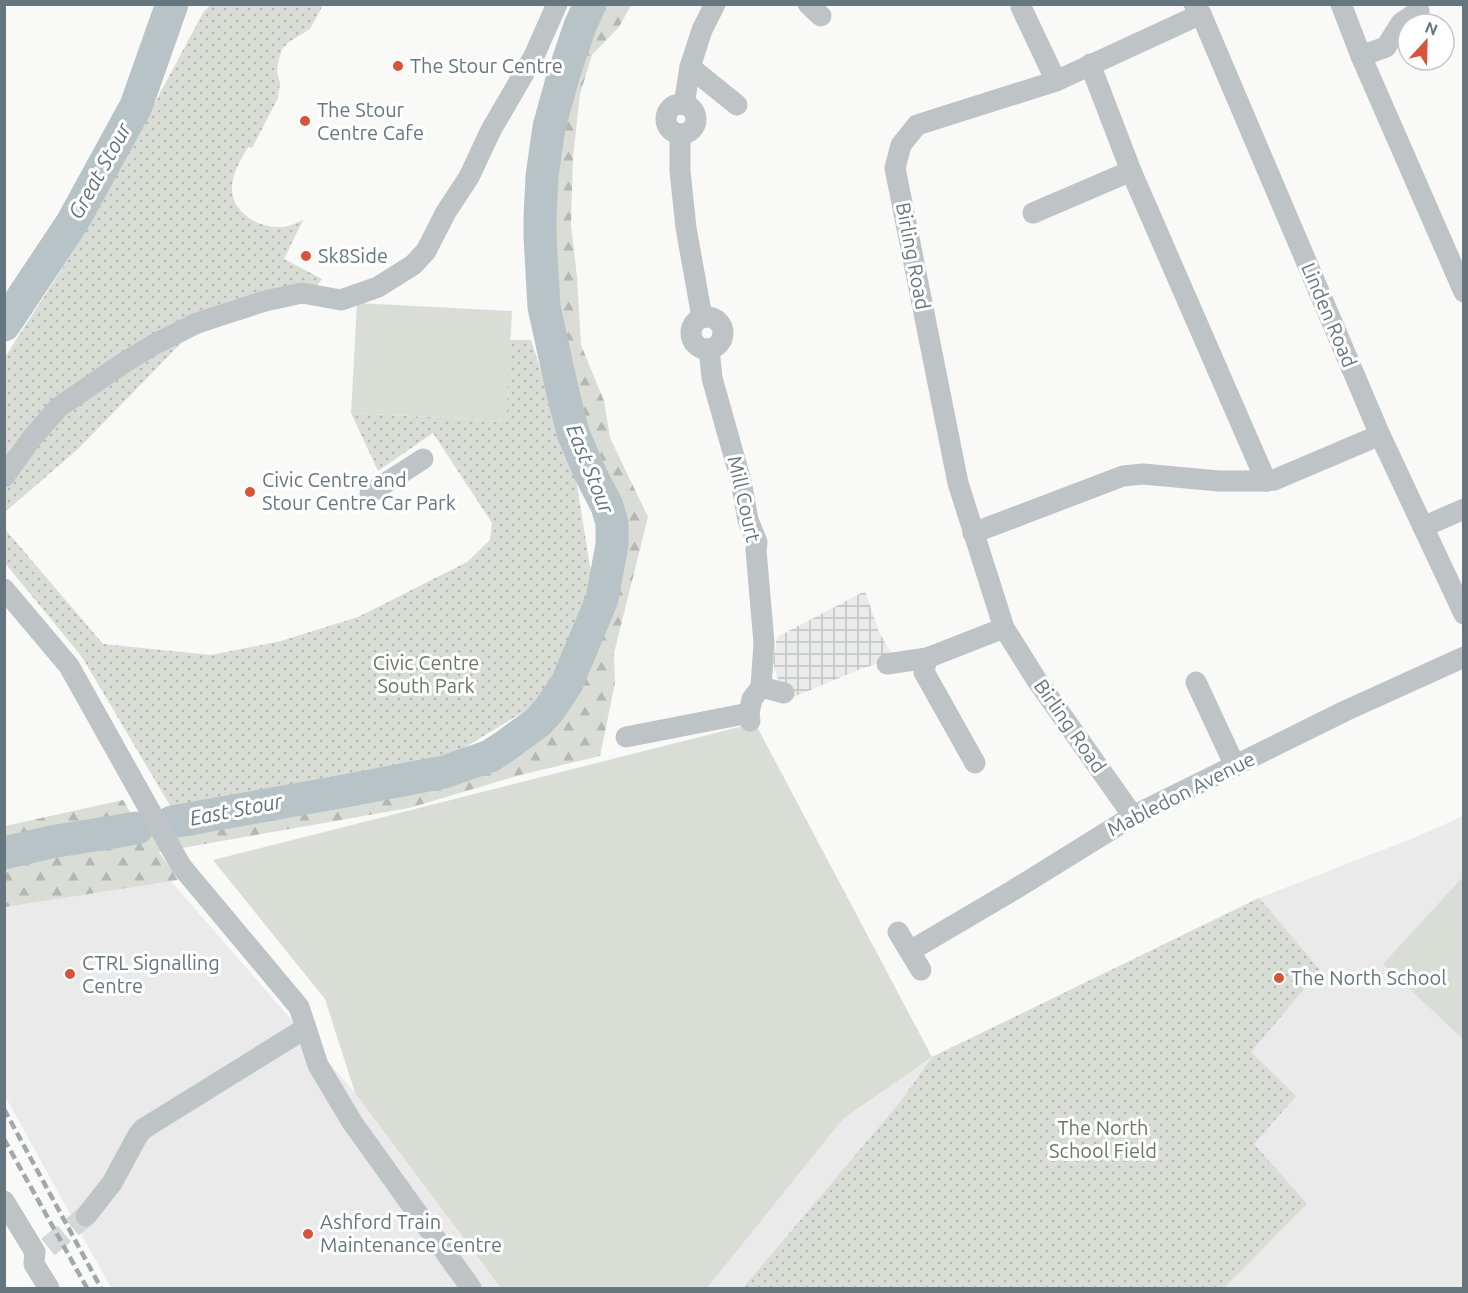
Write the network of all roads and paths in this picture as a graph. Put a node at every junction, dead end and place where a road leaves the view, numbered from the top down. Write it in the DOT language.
graph roads {
  1 [pos="557,4"];
  2 [pos="715,4"];
  3 [pos="1341,4"];
  4 [pos="1021,7"];
  5 [pos="1197,9"];
  6 [pos="1419,11"];
  7 [pos="1361,56"];
  8 [pos="1090,64"];
  9 [pos="690,67"];
  10 [pos="1056,81"];
  11 [pos="737,105"];
  12 [pos="1131,171"];
  13 [pos="1033,213"];
  14 [pos="1464,292"];
  15 [pos="1380,435"];
  16 [pos="423,459"];
  17 [pos="4,477"];
  18 [pos="1266,481"];
  19 [pos="370,493"];
  20 [pos="1464,509"];
  21 [pos="1423,527"];
  22 [pos="973,533"];
  23 [pos="4,589"];
  24 [pos="1464,614"];
  25 [pos="1004,628"];
  26 [pos="1464,657"];
  27 [pos="927,658"];
  28 [pos="887,664"];
  29 [pos="1196,682"];
  30 [pos="761,687"];
  31 [pos="784,693"];
  32 [pos="626,737"];
  33 [pos="975,763"];
  34 [pos="1235,766"];
  35 [pos="1133,816"];
  36 [pos="898,932"];
  37 [pos="910,951"];
  38 [pos="921,970"];
  39 [pos="306,1028"];
  40 [pos="4,1201"];
  41 [pos="86,1215"];
  42 [pos="49,1288"];
  43 [pos="471,1288"];
  1 -- 17 [label="street"];
  2 -- 9 [label="street, Mill Court"];
  3 -- 7 [label="street"];
  4 -- 10 [label="street"];
  5 -- 8 [label="street, Birling Road"];
  5 -- 15 [label="street, Linden Road"];
  6 -- 7 [label="street"];
  7 -- 14 [label="street"];
  8 -- 10 [label="street, Birling Road"];
  8 -- 12 [label="street"];
  9 -- 11 [label="street"];
  9 -- 30 [label="street, Mill Court"];
  10 -- 22 [label="street, Birling Road"];
  12 -- 13 [label="street"];
  12 -- 18 [label="street"];
  15 -- 18 [label="street"];
  15 -- 21 [label="street, Linden Road"];
  16 -- 19 [label="street"];
  18 -- 22 [label="street"];
  20 -- 21 [label="street"];
  21 -- 24 [label="street, Linden Road"];
  22 -- 25 [label="street, Birling Road"];
  23 -- 39 [label="street"];
  25 -- 27 [label="street"];
  25 -- 35 [label="street, Birling Road"];
  26 -- 34 [label="street, Mabledon Avenue"];
  27 -- 28 [label="street"];
  27 -- 33 [label="street"];
  29 -- 34 [label="street"];
  30 -- 31 [label="street"];
  30 -- 32 [label="street, Mill Court"];
  34 -- 35 [label="street, Mabledon Avenue"];
  35 -- 37 [label="street, Mabledon Avenue"];
  36 -- 37 [label="street"];
  37 -- 38 [label="street"];
  39 -- 41 [label="street"];
  39 -- 43 [label="street"];
  40 -- 42 [label="street"];
}
